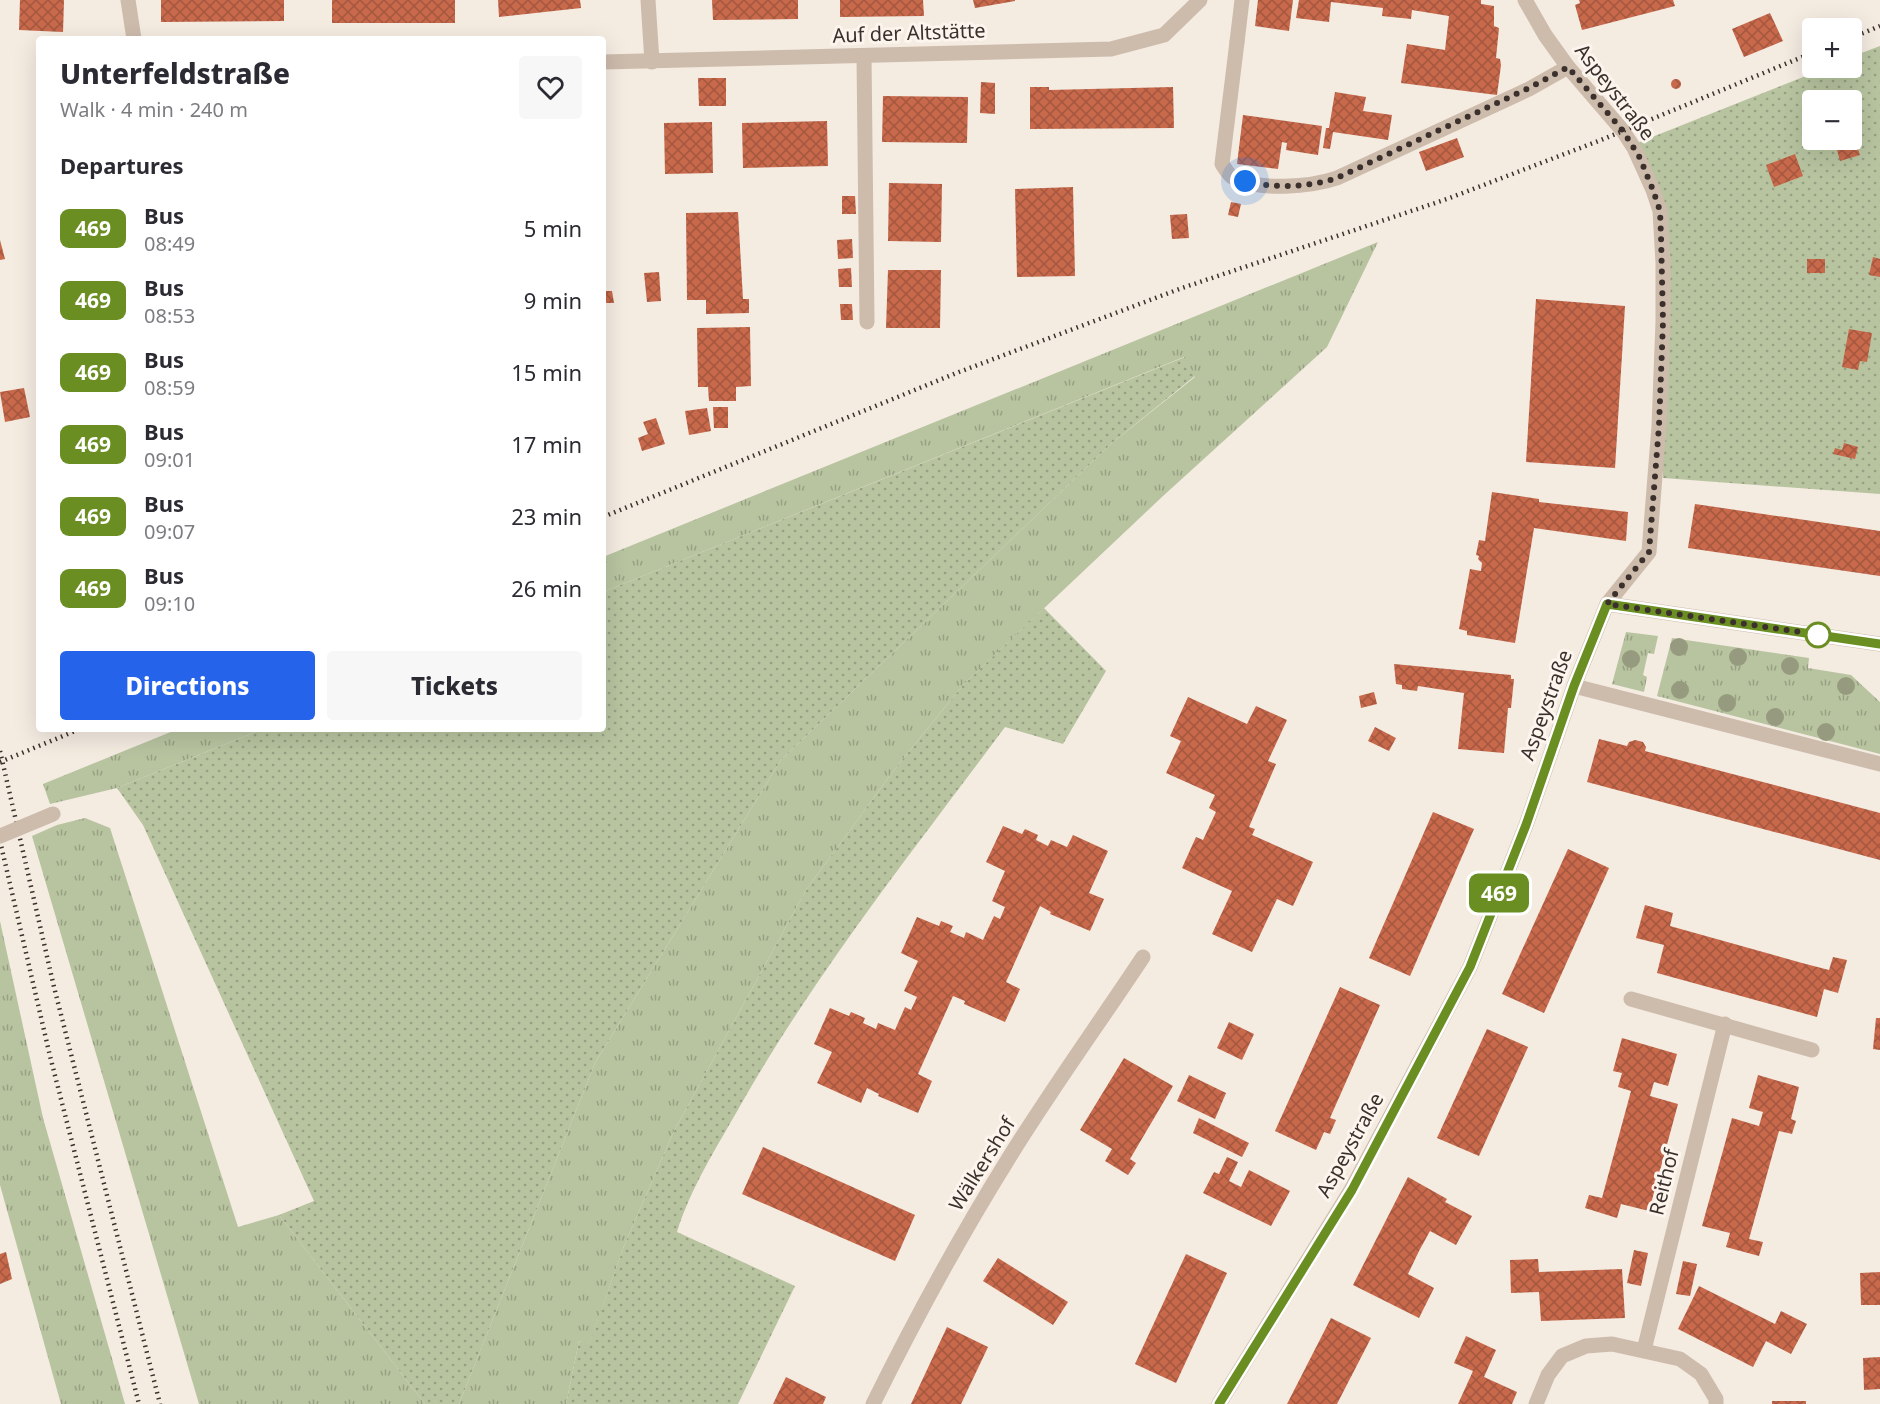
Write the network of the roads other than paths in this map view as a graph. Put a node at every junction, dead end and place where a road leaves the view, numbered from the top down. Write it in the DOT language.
graph roads {
  1 [pos="128,0"];
  2 [pos="648,0"];
  3 [pos="1200,0"];
  4 [pos="1242,0"];
  5 [pos="1525,0"];
  6 [pos="134,36"];
  7 [pos="864,56"];
  8 [pos="606,62"];
  9 [pos="652,62"];
  10 [pos="1568,67"];
  11 [pos="867,322"];
  12 [pos="1607,604"];
  13 [pos="1880,644"];
  14 [pos="1574,686"];
  15 [pos="1880,764"];
  16 [pos="53,814"];
  17 [pos="0,836"];
  18 [pos="1143,957"];
  19 [pos="1631,999"];
  20 [pos="1725,1024"];
  21 [pos="1812,1050"];
  22 [pos="1644,1350"];
  23 [pos="873,1404"];
  24 [pos="1219,1404"];
  25 [pos="1536,1404"];
  26 [pos="1716,1404"];
  1 -- 6 [label="street"];
  2 -- 9 [label="street"];
  3 -- 7 [label="street, Auf der Altstätte"];
  4 -- 10 [label="street"];
  5 -- 10 [label="street, Aspeystraße"];
  7 -- 9 [label="street, Auf der Altstätte"];
  7 -- 11 [label="street"];
  8 -- 9 [label="street, Auf der Altstätte"];
  10 -- 12 [label="street, Aspeystraße"];
  12 -- 13 [label="street"];
  12 -- 14 [label="street, Aspeystraße"];
  14 -- 15 [label="street"];
  14 -- 24 [label="street, Aspeystraße"];
  16 -- 17 [label="street, bridge"];
  18 -- 23 [label="street, Wälkershof"];
  19 -- 20 [label="street"];
  20 -- 21 [label="street"];
  20 -- 22 [label="street, Reithof"];
  22 -- 25 [label="street"];
  22 -- 26 [label="street"];
}
